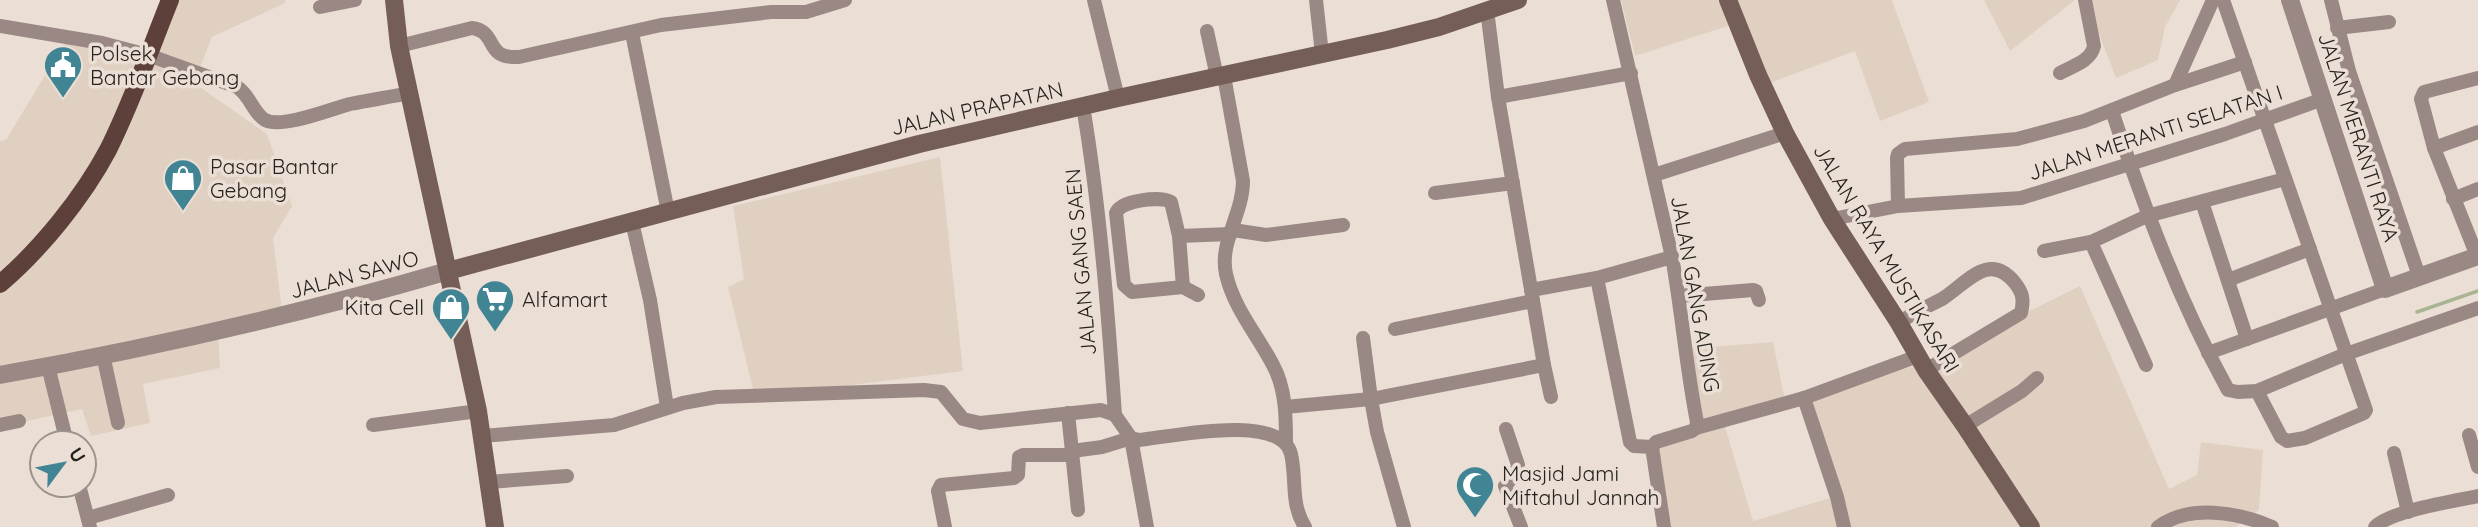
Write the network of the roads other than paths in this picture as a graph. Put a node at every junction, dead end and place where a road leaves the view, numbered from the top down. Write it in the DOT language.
graph roads {
  1 [pos="170,0"];
  2 [pos="355,0"];
  3 [pos="394,0"];
  4 [pos="845,0"];
  5 [pos="1094,0"];
  6 [pos="1316,0"];
  7 [pos="1518,0"];
  8 [pos="1614,0"];
  9 [pos="1728,0"];
  10 [pos="2085,0"];
  11 [pos="2213,0"];
  12 [pos="2223,0"];
  13 [pos="2290,0"];
  14 [pos="2332,0"];
  15 [pos="1495,5"];
  16 [pos="320,7"];
  17 [pos="2389,22"];
  18 [pos="0,26"];
  19 [pos="2337,28"];
  20 [pos="1207,31"];
  21 [pos="632,33"];
  22 [pos="399,46"];
  23 [pos="1322,54"];
  24 [pos="148,55"];
  25 [pos="2245,62"];
  26 [pos="1631,73"];
  27 [pos="2060,73"];
  28 [pos="1221,77"];
  29 [pos="2478,78"];
  30 [pos="2175,85"];
  31 [pos="410,93"];
  32 [pos="1498,97"];
  33 [pos="1118,98"];
  34 [pos="2323,99"];
  35 [pos="1083,106"];
  36 [pos="2112,111"];
  37 [pos="2264,119"];
  38 [pos="2478,132"];
  39 [pos="1785,133"];
  40 [pos="2434,148"];
  41 [pos="2129,162"];
  42 [pos="1654,174"];
  43 [pos="2285,179"];
  44 [pos="1513,183"];
  45 [pos="2478,190"];
  46 [pos="1436,193"];
  47 [pos="2453,199"];
  48 [pos="2202,202"];
  49 [pos="1898,206"];
  50 [pos="668,212"];
  51 [pos="2147,216"];
  52 [pos="1832,219"];
  53 [pos="632,222"];
  54 [pos="1343,225"];
  55 [pos="1232,232"];
  56 [pos="1179,236"];
  57 [pos="2091,242"];
  58 [pos="2310,249"];
  59 [pos="2044,251"];
  60 [pos="2477,256"];
  61 [pos="1672,257"];
  62 [pos="448,271"];
  63 [pos="1597,278"];
  64 [pos="2228,280"];
  65 [pos="2402,282"];
  66 [pos="0,284"];
  67 [pos="1183,287"];
  68 [pos="1198,295"];
  69 [pos="1532,296"];
  70 [pos="1679,296"];
  71 [pos="1759,300"];
  72 [pos="2478,308"];
  73 [pos="2332,313"];
  74 [pos="1899,323"];
  75 [pos="1395,329"];
  76 [pos="1363,338"];
  77 [pos="2247,339"];
  78 [pos="2344,348"];
  79 [pos="2208,353"];
  80 [pos="103,355"];
  81 [pos="1922,363"];
  82 [pos="1544,365"];
  83 [pos="2146,365"];
  84 [pos="48,366"];
  85 [pos="0,375"];
  86 [pos="2037,378"];
  87 [pos="2257,391"];
  88 [pos="1551,397"];
  89 [pos="1804,398"];
  90 [pos="1371,399"];
  91 [pos="667,407"];
  92 [pos="1285,407"];
  93 [pos="478,411"];
  94 [pos="1068,413"];
  95 [pos="1115,415"];
  96 [pos="19,421"];
  97 [pos="118,423"];
  98 [pos="0,425"];
  99 [pos="373,425"];
  100 [pos="1965,426"];
  101 [pos="1696,428"];
  102 [pos="64,429"];
  103 [pos="1506,429"];
  104 [pos="2469,435"];
  105 [pos="482,436"];
  106 [pos="1131,438"];
  107 [pos="1286,444"];
  108 [pos="1652,447"];
  109 [pos="1072,453"];
  110 [pos="2394,453"];
  111 [pos="2478,467"];
  112 [pos="567,476"];
  113 [pos="489,482"];
  114 [pos="168,495"];
  115 [pos="2478,496"];
  116 [pos="83,499"];
  117 [pos="1078,510"];
  118 [pos="2408,512"];
  119 [pos="89,523"];
  120 [pos="495,527"];
  121 [pos="945,527"];
  122 [pos="1147,527"];
  123 [pos="1305,527"];
  124 [pos="1404,527"];
  125 [pos="1521,527"];
  126 [pos="1664,527"];
  127 [pos="1844,527"];
  128 [pos="2031,527"];
  129 [pos="2158,527"];
  130 [pos="2272,527"];
  131 [pos="2375,527"];
  1 -- 24 [label="main road"];
  2 -- 16 [label="street"];
  3 -- 22 [label="main road, JALAN SAWO"];
  4 -- 21 [label="street"];
  5 -- 33 [label="street"];
  6 -- 23 [label="street"];
  7 -- 15 [label="main road, JALAN PRAPATAN"];
  8 -- 26 [label="street, JALAN GANG ADING"];
  9 -- 39 [label="main road, JALAN RAYA MUSTIKASARI"];
  10 -- 27 [label="street"];
  11 -- 30 [label="street"];
  12 -- 25 [label="street"];
  13 -- 34 [label="street, JALAN MERANTI RAYA"];
  14 -- 19 [label="street"];
  15 -- 23 [label="main road, JALAN PRAPATAN"];
  15 -- 32 [label="street"];
  17 -- 19 [label="street"];
  18 -- 24 [label="street"];
  19 -- 65 [label="street"];
  20 -- 28 [label="street"];
  21 -- 22 [label="street"];
  21 -- 50 [label="street"];
  22 -- 31 [label="main road, JALAN SAWO"];
  23 -- 28 [label="main road, JALAN PRAPATAN"];
  24 -- 31 [label="street"];
  24 -- 66 [label="main road"];
  25 -- 30 [label="street"];
  25 -- 37 [label="street"];
  26 -- 32 [label="street"];
  26 -- 42 [label="street, JALAN GANG ADING"];
  28 -- 33 [label="main road, JALAN PRAPATAN"];
  28 -- 55 [label="street"];
  29 -- 40 [label="street"];
  30 -- 36 [label="street"];
  31 -- 62 [label="main road, JALAN SAWO"];
  32 -- 44 [label="street"];
  33 -- 35 [label="main road, JALAN PRAPATAN"];
  34 -- 37 [label="street, JALAN MERANTI SELATAN I"];
  34 -- 65 [label="street, JALAN MERANTI RAYA"];
  35 -- 50 [label="main road, JALAN PRAPATAN"];
  35 -- 95 [label="street, JALAN GANG SAEN"];
  36 -- 41 [label="street"];
  36 -- 49 [label="street"];
  37 -- 41 [label="street, JALAN MERANTI SELATAN I"];
  37 -- 43 [label="street"];
  38 -- 40 [label="street"];
  39 -- 42 [label="street"];
  39 -- 52 [label="main road, JALAN RAYA MUSTIKASARI"];
  40 -- 47 [label="street"];
  41 -- 49 [label="street, JALAN MERANTI SELATAN I"];
  41 -- 51 [label="street"];
  42 -- 61 [label="street, JALAN GANG ADING"];
  43 -- 48 [label="street"];
  43 -- 58 [label="street"];
  44 -- 46 [label="street"];
  44 -- 69 [label="street"];
  45 -- 47 [label="street"];
  47 -- 60 [label="street"];
  48 -- 51 [label="street"];
  48 -- 64 [label="street"];
  49 -- 52 [label="street, JALAN MERANTI SELATAN I"];
  50 -- 53 [label="main road, JALAN PRAPATAN"];
  51 -- 57 [label="street"];
  51 -- 79 [label="street"];
  52 -- 74 [label="main road, JALAN RAYA MUSTIKASARI"];
  53 -- 62 [label="main road, JALAN PRAPATAN"];
  53 -- 91 [label="street"];
  54 -- 55 [label="street"];
  55 -- 56 [label="street"];
  55 -- 92 [label="street"];
  56 -- 67 [label="street"];
  56 -- 67 [label="street"];
  57 -- 59 [label="street"];
  57 -- 83 [label="street"];
  58 -- 64 [label="street"];
  58 -- 73 [label="street"];
  60 -- 65 [label="street"];
  61 -- 63 [label="street"];
  61 -- 70 [label="street, JALAN GANG ADING"];
  62 -- 80 [label="street, JALAN SAWO"];
  62 -- 93 [label="main road"];
  63 -- 69 [label="street"];
  63 -- 108 [label="street"];
  64 -- 77 [label="street"];
  65 -- 73 [label="street"];
  67 -- 68 [label="street"];
  69 -- 75 [label="street"];
  69 -- 82 [label="street"];
  70 -- 71 [label="street"];
  70 -- 101 [label="street, JALAN GANG ADING"];
  72 -- 78 [label="street"];
  73 -- 77 [label="street"];
  73 -- 78 [label="street"];
  74 -- 81 [label="main road, JALAN RAYA MUSTIKASARI"];
  74 -- 81 [label="street"];
  76 -- 90 [label="street"];
  77 -- 79 [label="street"];
  78 -- 87 [label="street"];
  78 -- 87 [label="street"];
  79 -- 87 [label="street"];
  80 -- 84 [label="street, JALAN SAWO"];
  80 -- 97 [label="street"];
  81 -- 89 [label="street"];
  81 -- 100 [label="main road, JALAN RAYA MUSTIKASARI"];
  82 -- 88 [label="street"];
  82 -- 90 [label="street"];
  84 -- 85 [label="street, JALAN SAWO"];
  84 -- 102 [label="street"];
  86 -- 100 [label="street"];
  89 -- 101 [label="street"];
  89 -- 127 [label="street"];
  90 -- 92 [label="street"];
  90 -- 124 [label="street"];
  91 -- 94 [label="street"];
  91 -- 105 [label="street"];
  92 -- 107 [label="street"];
  93 -- 99 [label="street"];
  93 -- 105 [label="main road"];
  94 -- 95 [label="street"];
  94 -- 109 [label="street"];
  95 -- 106 [label="street"];
  96 -- 98 [label="street"];
  100 -- 128 [label="main road, JALAN RAYA MUSTIKASARI"];
  101 -- 108 [label="street"];
  103 -- 125 [label="street"];
  104 -- 111 [label="street"];
  105 -- 113 [label="main road"];
  106 -- 107 [label="street"];
  106 -- 109 [label="street"];
  106 -- 122 [label="street"];
  107 -- 123 [label="street"];
  108 -- 126 [label="street"];
  109 -- 117 [label="street"];
  109 -- 121 [label="street"];
  110 -- 118 [label="street"];
  112 -- 113 [label="street"];
  113 -- 120 [label="main road"];
  114 -- 119 [label="street"];
  115 -- 118 [label="street"];
  116 -- 119 [label="street"];
  118 -- 131 [label="street"];
  129 -- 130 [label="street"];
}
